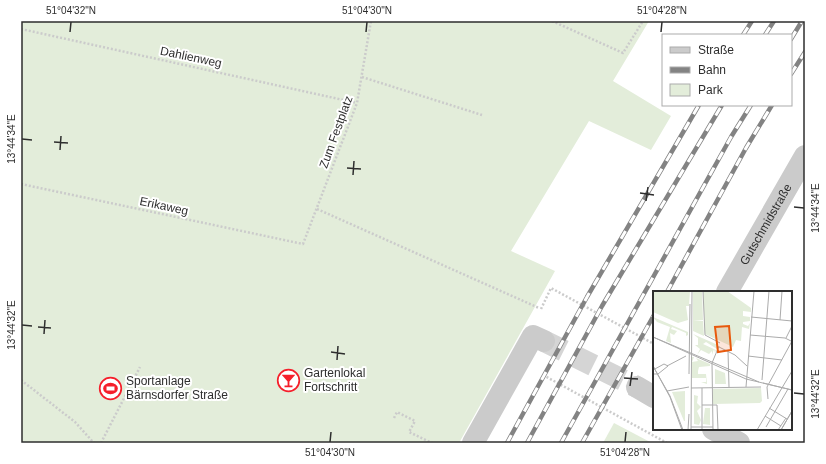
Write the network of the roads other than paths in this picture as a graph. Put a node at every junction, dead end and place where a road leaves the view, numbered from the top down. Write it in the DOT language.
graph roads {
  1 [pos="805,156"];
  2 [pos="728,291"];
  3 [pos="539,338"];
  4 [pos="715,430"];
  5 [pos="473,443"];
  6 [pos="739,443"];
  1 -- 2 [label="street, Gutschmidstraße"];
  3 -- 5 [label="street"];
  4 -- 6 [label="street"];
}
